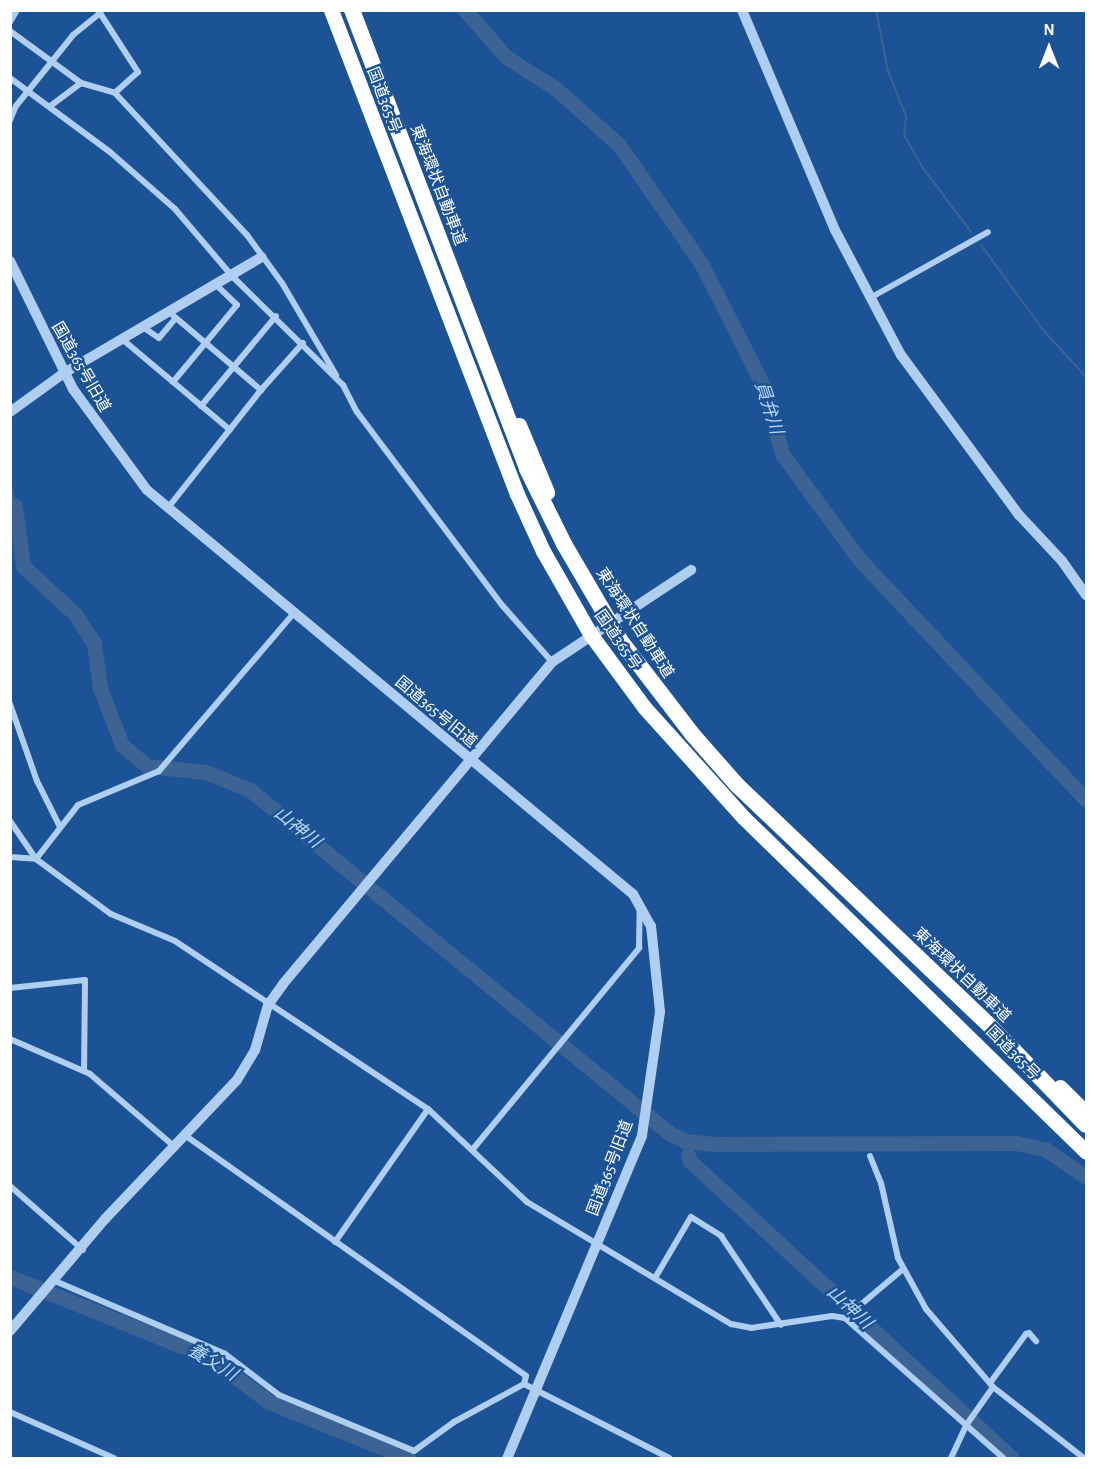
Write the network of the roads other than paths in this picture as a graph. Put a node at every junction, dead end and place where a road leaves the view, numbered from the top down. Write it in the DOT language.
graph roads {
  1 [pos="17,10"];
  2 [pos="331,10"];
  3 [pos="352,10"];
  4 [pos="360,10"];
  5 [pos="742,10"];
  6 [pos="99,12"];
  7 [pos="10,22"];
  8 [pos="10,31"];
  9 [pos="54,61"];
  10 [pos="10,78"];
  11 [pos="81,83"];
  12 [pos="27,91"];
  13 [pos="115,93"];
  14 [pos="51,106"];
  15 [pos="10,120"];
  16 [pos="988,232"];
  17 [pos="262,257"];
  18 [pos="10,261"];
  19 [pos="232,276"];
  20 [pos="216,285"];
  21 [pos="870,299"];
  22 [pos="173,315"];
  23 [pos="276,316"];
  24 [pos="143,327"];
  25 [pos="122,339"];
  26 [pos="205,343"];
  27 [pos="303,343"];
  28 [pos="234,367"];
  29 [pos="64,373"];
  30 [pos="173,382"];
  31 [pos="343,385"];
  32 [pos="261,390"];
  33 [pos="201,406"];
  34 [pos="10,412"];
  35 [pos="230,430"];
  36 [pos="167,509"];
  37 [pos="691,570"];
  38 [pos="1086,595"];
  39 [pos="293,614"];
  40 [pos="616,618"];
  41 [pos="591,634"];
  42 [pos="552,662"];
  43 [pos="10,704"];
  44 [pos="471,760"];
  45 [pos="10,821"];
  46 [pos="60,827"];
  47 [pos="10,856"];
  48 [pos="36,859"];
  49 [pos="641,906"];
  50 [pos="10,988"];
  51 [pos="268,1005"];
  52 [pos="10,1039"];
  53 [pos="84,1071"];
  54 [pos="428,1109"];
  55 [pos="1086,1113"];
  56 [pos="1086,1125"];
  57 [pos="186,1136"];
  58 [pos="176,1148"];
  59 [pos="473,1149"];
  60 [pos="1086,1152"];
  61 [pos="870,1156"];
  62 [pos="10,1186"];
  63 [pos="335,1242"];
  64 [pos="597,1242"];
  65 [pos="83,1250"];
  66 [pos="903,1269"];
  67 [pos="655,1278"];
  68 [pos="54,1282"];
  69 [pos="847,1316"];
  70 [pos="781,1325"];
  71 [pos="10,1331"];
  72 [pos="1036,1341"];
  73 [pos="991,1385"];
  74 [pos="529,1386"];
  75 [pos="10,1412"];
  76 [pos="968,1423"];
  77 [pos="114,1458"];
  78 [pos="507,1458"];
  79 [pos="669,1458"];
  80 [pos="951,1458"];
  81 [pos="1003,1458"];
  82 [pos="1084,1458"];
  1 -- 7 [label="street"];
  2 -- 41 [label="highway, 国道365号"];
  3 -- 56 [label="highway, 東海環状自動車道, bridge"];
  4 -- 40 [label="highway, 国道365号"];
  5 -- 21 [label="street"];
  6 -- 9 [label="street"];
  6 -- 13 [label="street"];
  8 -- 9 [label="street"];
  9 -- 11 [label="street"];
  9 -- 12 [label="street"];
  10 -- 12 [label="street"];
  11 -- 13 [label="street"];
  11 -- 14 [label="street"];
  12 -- 14 [label="street"];
  12 -- 15 [label="street"];
  13 -- 17 [label="street"];
  14 -- 19 [label="street"];
  16 -- 21 [label="street"];
  17 -- 19 [label="street"];
  17 -- 31 [label="street"];
  18 -- 29 [label="street, 国道365号旧道"];
  19 -- 20 [label="street"];
  19 -- 23 [label="street"];
  20 -- 22 [label="street"];
  20 -- 26 [label="street"];
  21 -- 38 [label="street"];
  22 -- 24 [label="street"];
  22 -- 24 [label="street"];
  22 -- 26 [label="street"];
  23 -- 27 [label="street"];
  23 -- 28 [label="street"];
  24 -- 25 [label="street"];
  25 -- 29 [label="street"];
  25 -- 30 [label="street"];
  26 -- 28 [label="street"];
  26 -- 30 [label="street"];
  27 -- 31 [label="street"];
  27 -- 32 [label="street"];
  28 -- 32 [label="street"];
  28 -- 33 [label="street"];
  29 -- 34 [label="street"];
  29 -- 36 [label="street, 国道365号旧道"];
  30 -- 33 [label="street"];
  31 -- 42 [label="street"];
  32 -- 35 [label="street"];
  33 -- 35 [label="street"];
  35 -- 36 [label="street"];
  36 -- 39 [label="street, 国道365号旧道"];
  37 -- 40 [label="street"];
  39 -- 44 [label="street, 国道365号旧道"];
  39 -- 46 [label="street"];
  40 -- 41 [label="street"];
  40 -- 55 [label="highway, 国道365号"];
  41 -- 42 [label="street"];
  41 -- 60 [label="highway, 国道365号"];
  42 -- 44 [label="street"];
  43 -- 46 [label="street"];
  44 -- 49 [label="street, 国道365号旧道"];
  44 -- 51 [label="street"];
  45 -- 48 [label="street, 国道365号旧道"];
  46 -- 48 [label="street"];
  47 -- 48 [label="street"];
  48 -- 51 [label="street, 国道365号旧道"];
  49 -- 59 [label="street"];
  49 -- 64 [label="street, 国道365号旧道"];
  50 -- 53 [label="street"];
  51 -- 54 [label="street, 国道365号旧道"];
  51 -- 57 [label="street"];
  52 -- 53 [label="street"];
  53 -- 58 [label="street"];
  54 -- 59 [label="street, 国道365号旧道"];
  54 -- 63 [label="street"];
  57 -- 58 [label="street"];
  57 -- 63 [label="street"];
  58 -- 65 [label="street"];
  59 -- 64 [label="street, 国道365号旧道"];
  61 -- 66 [label="street"];
  62 -- 65 [label="street"];
  63 -- 74 [label="street"];
  64 -- 67 [label="street, 国道365号旧道"];
  64 -- 74 [label="street"];
  65 -- 68 [label="street"];
  66 -- 69 [label="street"];
  66 -- 73 [label="street"];
  67 -- 70 [label="street, 国道365号旧道"];
  67 -- 70 [label="street"];
  68 -- 71 [label="street"];
  68 -- 74 [label="street"];
  69 -- 70 [label="street, 国道365号旧道"];
  69 -- 76 [label="street"];
  72 -- 73 [label="street"];
  73 -- 76 [label="street"];
  73 -- 82 [label="street"];
  74 -- 78 [label="street"];
  74 -- 79 [label="street"];
  75 -- 77 [label="street"];
  76 -- 80 [label="street"];
  76 -- 81 [label="street"];
}
